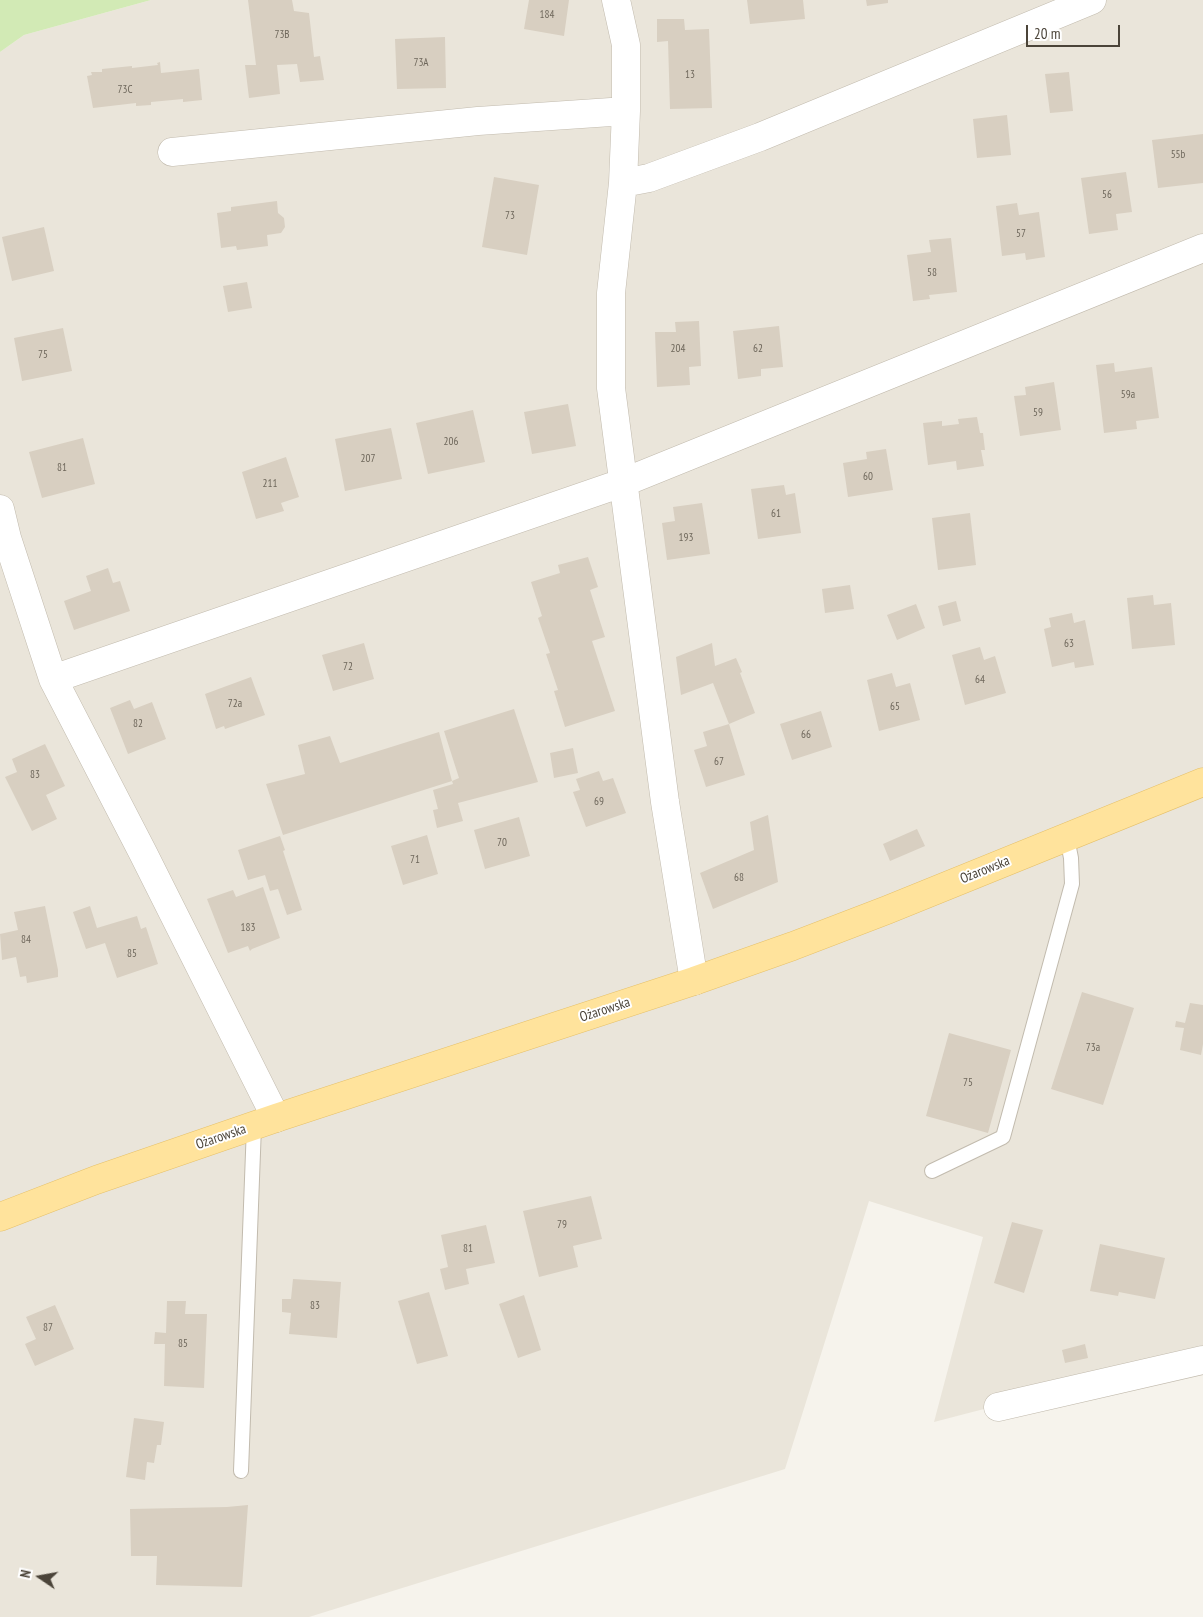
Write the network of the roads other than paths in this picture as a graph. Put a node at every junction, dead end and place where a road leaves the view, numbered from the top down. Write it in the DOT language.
graph roads {
  1 [pos="616,0"];
  2 [pos="1092,0"];
  3 [pos="626,111"];
  4 [pos="172,152"];
  5 [pos="623,183"];
  6 [pos="1203,248"];
  7 [pos="622,483"];
  8 [pos="0,509"];
  9 [pos="4,539"];
  10 [pos="53,679"];
  11 [pos="1203,782"];
  12 [pos="1067,838"];
  13 [pos="694,981"];
  14 [pos="265,1122"];
  15 [pos="932,1171"];
  16 [pos="0,1217"];
  17 [pos="1203,1360"];
  18 [pos="998,1407"];
  19 [pos="242,1471"];
  1 -- 3 [label="street"];
  2 -- 5 [label="street"];
  3 -- 4 [label="street"];
  3 -- 5 [label="street"];
  5 -- 7 [label="street"];
  6 -- 7 [label="street"];
  7 -- 10 [label="street"];
  7 -- 13 [label="street"];
  8 -- 9 [label="street"];
  9 -- 10 [label="street"];
  10 -- 14 [label="street"];
  11 -- 12 [label="main road, Ożarowska"];
  12 -- 13 [label="main road, Ożarowska"];
  12 -- 15 [label="lane"];
  13 -- 14 [label="main road, Ożarowska"];
  14 -- 16 [label="main road, Ożarowska"];
  14 -- 19 [label="lane"];
  17 -- 18 [label="street"];
}
